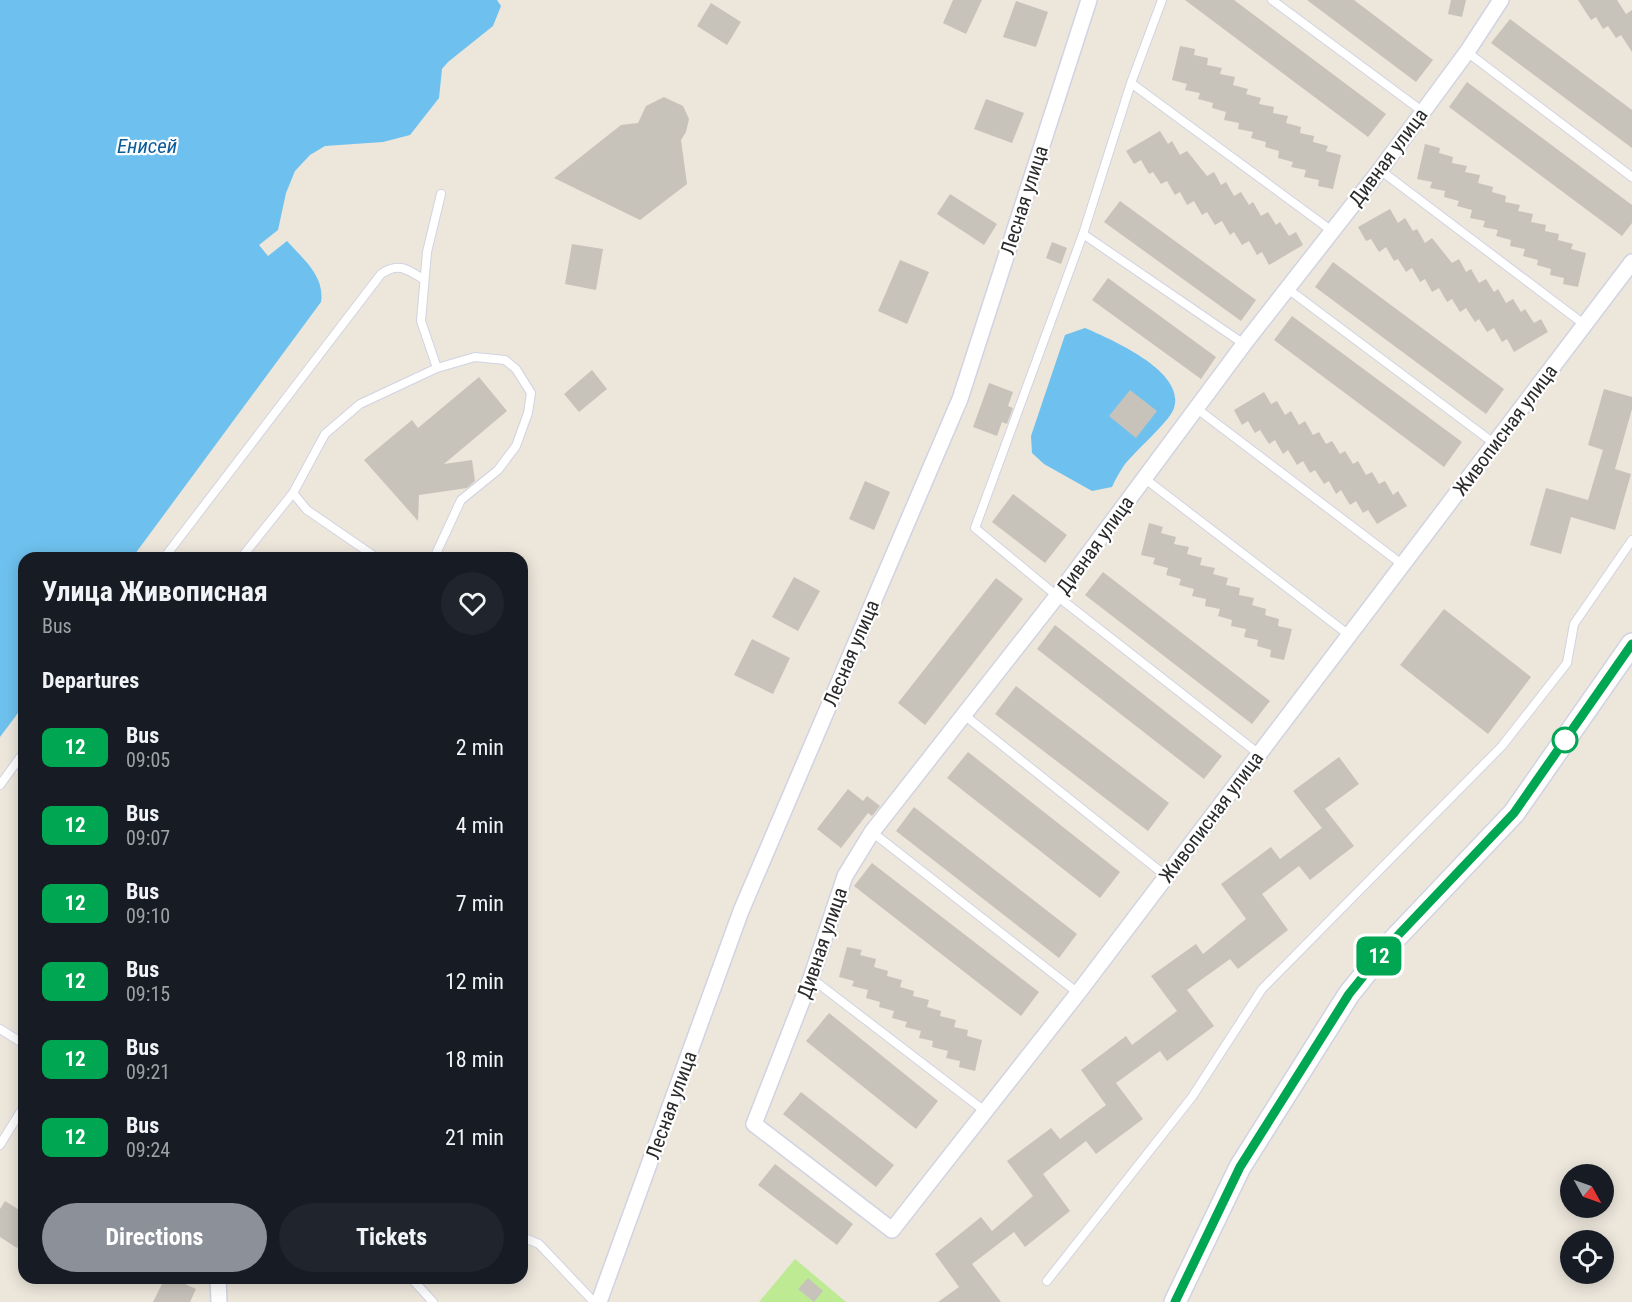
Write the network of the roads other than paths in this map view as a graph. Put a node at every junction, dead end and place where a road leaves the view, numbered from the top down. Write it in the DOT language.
graph roads {
  1 [pos="1089,0"];
  2 [pos="1162,0"];
  3 [pos="1272,0"];
  4 [pos="1501,0"];
  5 [pos="1467,52"];
  6 [pos="1131,83"];
  7 [pos="1422,111"];
  8 [pos="1380,170"];
  9 [pos="1632,177"];
  10 [pos="441,194"];
  11 [pos="1332,231"];
  12 [pos="1083,234"];
  13 [pos="1632,262"];
  14 [pos="423,279"];
  15 [pos="1288,289"];
  16 [pos="1585,324"];
  17 [pos="1244,344"];
  18 [pos="437,368"];
  19 [pos="1196,408"];
  20 [pos="1495,444"];
  21 [pos="1144,478"];
  22 [pos="293,494"];
  23 [pos="1632,540"];
  24 [pos="169,552"];
  25 [pos="246,552"];
  26 [pos="368,552"];
  27 [pos="437,552"];
  28 [pos="1402,565"];
  29 [pos="1057,596"];
  30 [pos="1349,635"];
  31 [pos="1632,644"];
  32 [pos="963,714"];
  33 [pos="1259,754"];
  34 [pos="18,760"];
  35 [pos="0,785"];
  36 [pos="872,832"];
  37 [pos="1166,876"];
  38 [pos="811,978"];
  39 [pos="1078,993"];
  40 [pos="0,1029"];
  41 [pos="18,1040"];
  42 [pos="986,1112"];
  43 [pos="18,1116"];
  44 [pos="754,1124"];
  45 [pos="0,1145"];
  46 [pos="528,1239"];
  47 [pos="1047,1281"];
  48 [pos="218,1284"];
  49 [pos="416,1284"];
  50 [pos="219,1302"];
  51 [pos="433,1302"];
  52 [pos="594,1302"];
  53 [pos="600,1302"];
  54 [pos="1175,1302"];
  1 -- 53 [label="street, Лесная улица"];
  2 -- 6 [label="lane"];
  3 -- 7 [label="lane"];
  4 -- 5 [label="street, Дивная улица"];
  5 -- 7 [label="street, Дивная улица"];
  5 -- 9 [label="lane"];
  6 -- 11 [label="lane"];
  6 -- 12 [label="lane"];
  7 -- 8 [label="street, Дивная улица"];
  8 -- 11 [label="street, Дивная улица"];
  8 -- 16 [label="lane"];
  10 -- 14 [label="lane"];
  11 -- 15 [label="street, Дивная улица"];
  12 -- 17 [label="lane"];
  12 -- 29 [label="lane"];
  13 -- 16 [label="street, Живописная улица"];
  14 -- 18 [label="lane"];
  14 -- 24 [label="lane"];
  15 -- 17 [label="street, Дивная улица"];
  15 -- 20 [label="lane"];
  16 -- 20 [label="street, Живописная улица"];
  17 -- 19 [label="street, Дивная улица"];
  18 -- 22 [label="lane"];
  18 -- 27 [label="lane"];
  19 -- 21 [label="street, Дивная улица"];
  19 -- 28 [label="lane"];
  20 -- 28 [label="street, Живописная улица"];
  21 -- 29 [label="street, Дивная улица"];
  21 -- 30 [label="lane"];
  22 -- 25 [label="lane"];
  22 -- 26 [label="lane"];
  23 -- 47 [label="lane"];
  28 -- 30 [label="street, Живописная улица"];
  29 -- 32 [label="street, Дивная улица"];
  29 -- 33 [label="lane"];
  30 -- 33 [label="street, Живописная улица"];
  31 -- 54 [label="main road"];
  32 -- 36 [label="street, Дивная улица"];
  32 -- 37 [label="lane"];
  33 -- 37 [label="street, Живописная улица"];
  34 -- 35 [label="lane"];
  36 -- 38 [label="street, Дивная улица"];
  36 -- 39 [label="lane"];
  37 -- 39 [label="street, Живописная улица"];
  38 -- 42 [label="lane"];
  38 -- 44 [label="street, Дивная улица"];
  39 -- 42 [label="street, Живописная улица"];
  40 -- 41 [label="lane"];
  42 -- 44 [label="street, Живописная улица"];
  43 -- 45 [label="lane"];
  46 -- 52 [label="lane"];
  48 -- 50 [label="street"];
  49 -- 51 [label="lane"];
}
